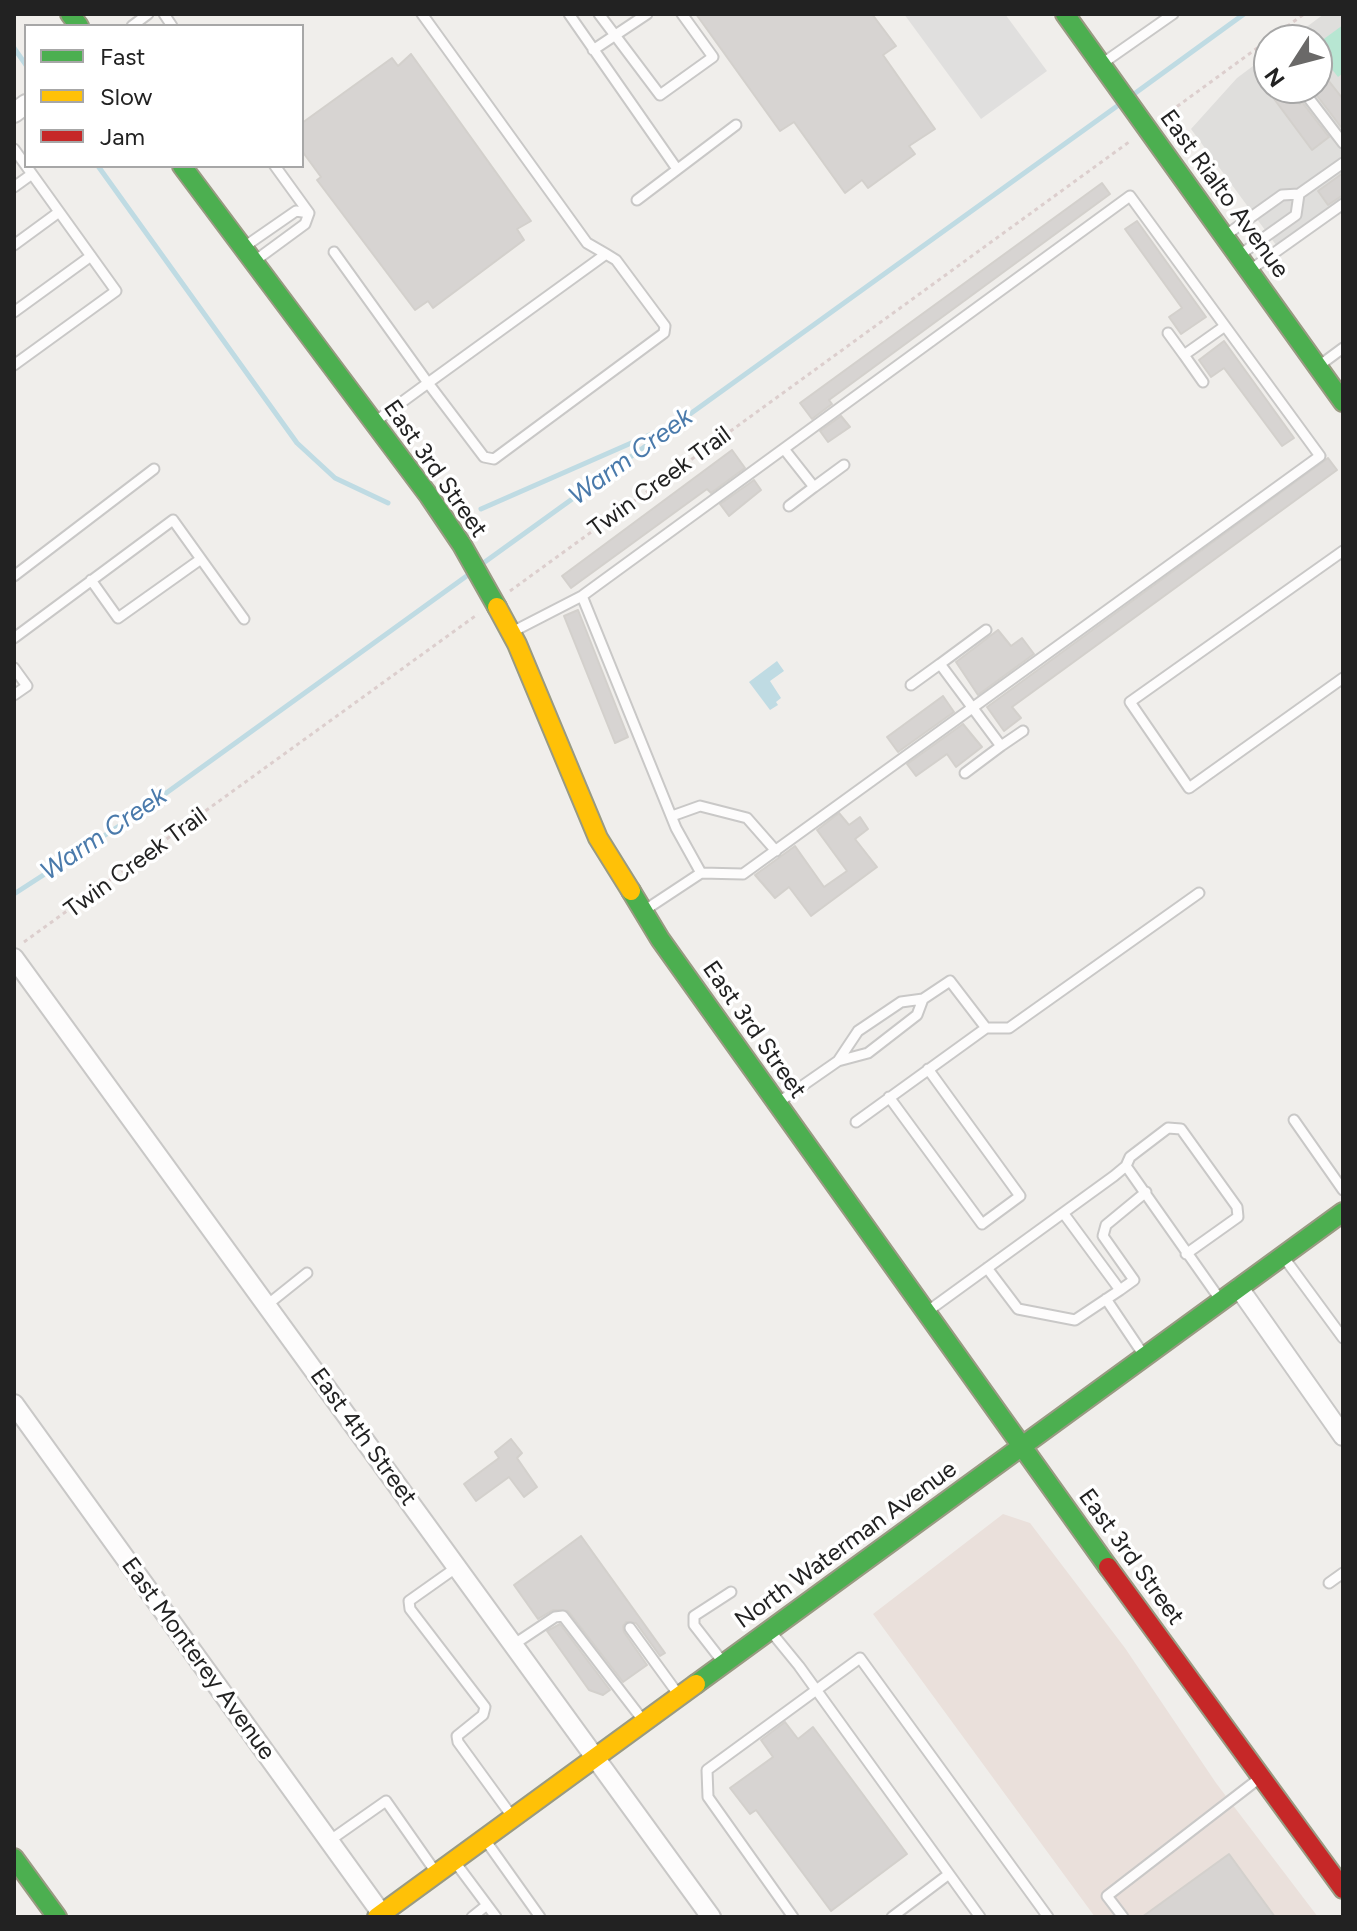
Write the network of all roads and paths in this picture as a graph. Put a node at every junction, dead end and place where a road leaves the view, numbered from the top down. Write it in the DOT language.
graph roads {
  1 [pos="422,14"];
  2 [pos="569,14"];
  3 [pos="599,14"];
  4 [pos="647,14"];
  5 [pos="682,14"];
  6 [pos="1065,14"];
  7 [pos="1173,14"];
  8 [pos="1304,14"];
  9 [pos="615,35"];
  10 [pos="593,50"];
  11 [pos="1106,71"];
  12 [pos="1313,104"];
  13 [pos="736,125"];
  14 [pos="1146,125"];
  15 [pos="1343,143"];
  16 [pos="1343,163"];
  17 [pos="28,168"];
  18 [pos="183,168"];
  19 [pos="276,168"];
  20 [pos="677,169"];
  21 [pos="32,174"];
  22 [pos="14,187"];
  23 [pos="1299,194"];
  24 [pos="637,200"];
  25 [pos="1343,204"];
  26 [pos="59,212"];
  27 [pos="309,213"];
  28 [pos="1226,235"];
  29 [pos="14,245"];
  30 [pos="334,252"];
  31 [pos="606,254"];
  32 [pos="248,255"];
  33 [pos="91,256"];
  34 [pos="1245,263"];
  35 [pos="14,312"];
  36 [pos="1225,326"];
  37 [pos="1168,333"];
  38 [pos="1343,348"];
  39 [pos="1184,355"];
  40 [pos="14,365"];
  41 [pos="1317,367"];
  42 [pos="1203,382"];
  43 [pos="428,383"];
  44 [pos="1343,402"];
  45 [pos="374,423"];
  46 [pos="784,449"];
  47 [pos="844,465"];
  48 [pos="154,469"];
  49 [pos="814,487"];
  50 [pos="789,506"];
  51 [pos="1343,551"];
  52 [pos="201,559"];
  53 [pos="14,576"];
  54 [pos="91,580"];
  55 [pos="582,596"];
  56 [pos="492,597"];
  57 [pos="244,619"];
  58 [pos="986,630"];
  59 [pos="511,632"];
  60 [pos="14,638"];
  61 [pos="940,664"];
  62 [pos="14,668"];
  63 [pos="1343,678"];
  64 [pos="911,685"];
  65 [pos="14,695"];
  66 [pos="972,709"];
  67 [pos="1023,731"];
  68 [pos="1001,746"];
  69 [pos="965,773"];
  70 [pos="672,816"];
  71 [pos="776,851"];
  72 [pos="701,873"];
  73 [pos="1199,893"];
  74 [pos="642,912"];
  75 [pos="14,949"];
  76 [pos="14,958"];
  77 [pos="923,999"];
  78 [pos="986,1028"];
  79 [pos="838,1061"];
  80 [pos="928,1069"];
  81 [pos="889,1097"];
  82 [pos="777,1104"];
  83 [pos="1294,1120"];
  84 [pos="856,1122"];
  85 [pos="1126,1166"];
  86 [pos="1343,1190"];
  87 [pos="1146,1192"];
  88 [pos="1343,1212"];
  89 [pos="1064,1214"];
  90 [pos="1186,1254"];
  91 [pos="1283,1256"];
  92 [pos="987,1268"];
  93 [pos="307,1273"];
  94 [pos="1239,1288"];
  95 [pos="1120,1290"];
  96 [pos="1106,1299"];
  97 [pos="1222,1301"];
  98 [pos="267,1305"];
  99 [pos="925,1313"];
  100 [pos="1343,1338"];
  101 [pos="1145,1356"];
  102 [pos="14,1404"];
  103 [pos="1343,1436"];
  104 [pos="1021,1446"];
  105 [pos="457,1567"];
  106 [pos="1343,1573"];
  107 [pos="1329,1583"];
  108 [pos="731,1592"];
  109 [pos="630,1628"];
  110 [pos="770,1630"];
  111 [pos="513,1645"];
  112 [pos="724,1664"];
  113 [pos="816,1690"];
  114 [pos="680,1696"];
  115 [pos="645,1722"];
  116 [pos="595,1758"];
  117 [pos="1261,1777"];
  118 [pos="513,1817"];
  119 [pos="484,1839"];
  120 [pos="329,1841"];
  121 [pos="14,1858"];
  122 [pos="454,1861"];
  123 [pos="437,1873"];
  124 [pos="949,1874"];
  125 [pos="1343,1889"];
  126 [pos="487,1905"];
  127 [pos="381,1916"];
  128 [pos="57,1917"];
  129 [pos="472,1917"];
  130 [pos="496,1917"];
  131 [pos="540,1917"];
  132 [pos="711,1917"];
  133 [pos="793,1917"];
  134 [pos="892,1917"];
  135 [pos="980,1917"];
  136 [pos="1048,1917"];
  137 [pos="1123,1917"];
  1 -- 31 [label="lane"];
  2 -- 10 [label="lane"];
  3 -- 9 [label="lane"];
  4 -- 9 [label="lane"];
  5 -- 9 [label="lane"];
  6 -- 11 [label="main road, East Rialto Avenue"];
  7 -- 11 [label="lane"];
  8 -- 14 [label="path, Twin Creek Trail"];
  9 -- 10 [label="lane"];
  10 -- 20 [label="lane"];
  11 -- 14 [label="main road, East Rialto Avenue"];
  12 -- 15 [label="lane"];
  13 -- 20 [label="lane"];
  14 -- 28 [label="main road, East Rialto Avenue"];
  14 -- 56 [label="path, Twin Creek Trail"];
  16 -- 23 [label="lane"];
  17 -- 21 [label="lane"];
  18 -- 32 [label="main road, East 3rd Street"];
  19 -- 27 [label="lane"];
  20 -- 24 [label="lane"];
  21 -- 22 [label="lane"];
  21 -- 26 [label="lane"];
  23 -- 28 [label="lane"];
  23 -- 34 [label="lane"];
  25 -- 34 [label="lane"];
  26 -- 29 [label="lane"];
  26 -- 33 [label="lane"];
  27 -- 32 [label="lane"];
  27 -- 32 [label="lane"];
  28 -- 34 [label="main road, East Rialto Avenue"];
  30 -- 43 [label="lane"];
  31 -- 43 [label="lane"];
  31 -- 43 [label="lane"];
  32 -- 45 [label="main road, East 3rd Street"];
  33 -- 35 [label="lane"];
  33 -- 40 [label="lane"];
  34 -- 41 [label="main road, East Rialto Avenue"];
  36 -- 39 [label="lane"];
  36 -- 46 [label="lane"];
  36 -- 66 [label="lane"];
  37 -- 39 [label="lane"];
  38 -- 41 [label="lane"];
  39 -- 42 [label="lane"];
  41 -- 44 [label="main road, East Rialto Avenue"];
  43 -- 45 [label="lane"];
  45 -- 56 [label="main road, East 3rd Street"];
  46 -- 49 [label="lane"];
  46 -- 55 [label="lane"];
  47 -- 49 [label="lane"];
  48 -- 53 [label="lane"];
  49 -- 50 [label="lane"];
  51 -- 63 [label="lane"];
  52 -- 54 [label="lane"];
  52 -- 54 [label="lane"];
  52 -- 57 [label="lane"];
  54 -- 60 [label="lane"];
  55 -- 59 [label="lane"];
  55 -- 70 [label="lane"];
  56 -- 59 [label="main road, East 3rd Street"];
  56 -- 75 [label="path, Twin Creek Trail"];
  58 -- 61 [label="lane"];
  59 -- 74 [label="main road, East 3rd Street"];
  61 -- 64 [label="lane"];
  61 -- 66 [label="lane"];
  62 -- 65 [label="lane"];
  66 -- 68 [label="lane"];
  66 -- 71 [label="lane"];
  67 -- 68 [label="lane"];
  68 -- 69 [label="lane"];
  70 -- 71 [label="lane"];
  70 -- 72 [label="lane"];
  71 -- 72 [label="lane"];
  72 -- 74 [label="lane"];
  73 -- 78 [label="lane"];
  74 -- 82 [label="main road, East 3rd Street"];
  76 -- 98 [label="street, East 4th Street"];
  77 -- 78 [label="lane"];
  77 -- 79 [label="lane"];
  77 -- 79 [label="lane"];
  78 -- 80 [label="lane"];
  79 -- 82 [label="lane"];
  80 -- 81 [label="lane"];
  80 -- 81 [label="lane"];
  81 -- 84 [label="lane"];
  82 -- 99 [label="main road, East 3rd Street"];
  83 -- 86 [label="lane"];
  85 -- 87 [label="lane"];
  85 -- 89 [label="lane"];
  85 -- 90 [label="lane"];
  87 -- 90 [label="lane"];
  87 -- 95 [label="lane"];
  88 -- 91 [label="main road, North Waterman Avenue"];
  89 -- 92 [label="lane"];
  89 -- 95 [label="lane"];
  90 -- 97 [label="lane"];
  91 -- 94 [label="main road, North Waterman Avenue"];
  91 -- 100 [label="lane"];
  92 -- 96 [label="lane"];
  92 -- 99 [label="lane"];
  93 -- 98 [label="lane"];
  94 -- 97 [label="main road, North Waterman Avenue"];
  94 -- 103 [label="street"];
  95 -- 96 [label="lane"];
  96 -- 101 [label="lane"];
  97 -- 101 [label="main road, North Waterman Avenue"];
  98 -- 105 [label="street, East 4th Street"];
  99 -- 104 [label="main road, East 3rd Street"];
  101 -- 104 [label="main road, North Waterman Avenue"];
  102 -- 120 [label="street, East Monterey Avenue"];
  104 -- 110 [label="main road, North Waterman Avenue"];
  104 -- 117 [label="main road, East 3rd Street"];
  105 -- 111 [label="street, East 4th Street"];
  105 -- 118 [label="lane"];
  106 -- 107 [label="lane"];
  108 -- 112 [label="lane"];
  109 -- 114 [label="lane"];
  110 -- 112 [label="main road, North Waterman Avenue"];
  110 -- 113 [label="lane"];
  111 -- 115 [label="lane"];
  111 -- 116 [label="street, East 4th Street"];
  112 -- 114 [label="main road, North Waterman Avenue"];
  113 -- 124 [label="lane"];
  113 -- 133 [label="lane"];
  113 -- 136 [label="lane"];
  114 -- 115 [label="main road, North Waterman Avenue"];
  115 -- 116 [label="main road, North Waterman Avenue"];
  116 -- 118 [label="main road, North Waterman Avenue"];
  116 -- 132 [label="street, East 4th Street"];
  117 -- 125 [label="main road, East 3rd Street"];
  117 -- 137 [label="lane"];
  118 -- 119 [label="main road, North Waterman Avenue"];
  119 -- 122 [label="main road, North Waterman Avenue"];
  119 -- 131 [label="lane"];
  120 -- 123 [label="lane"];
  120 -- 127 [label="street, East Monterey Avenue"];
  121 -- 128 [label="main road"];
  122 -- 123 [label="main road, North Waterman Avenue"];
  122 -- 126 [label="lane"];
  123 -- 127 [label="main road, North Waterman Avenue"];
  124 -- 134 [label="lane"];
  124 -- 135 [label="lane"];
  126 -- 129 [label="lane"];
  126 -- 130 [label="lane"];
}
